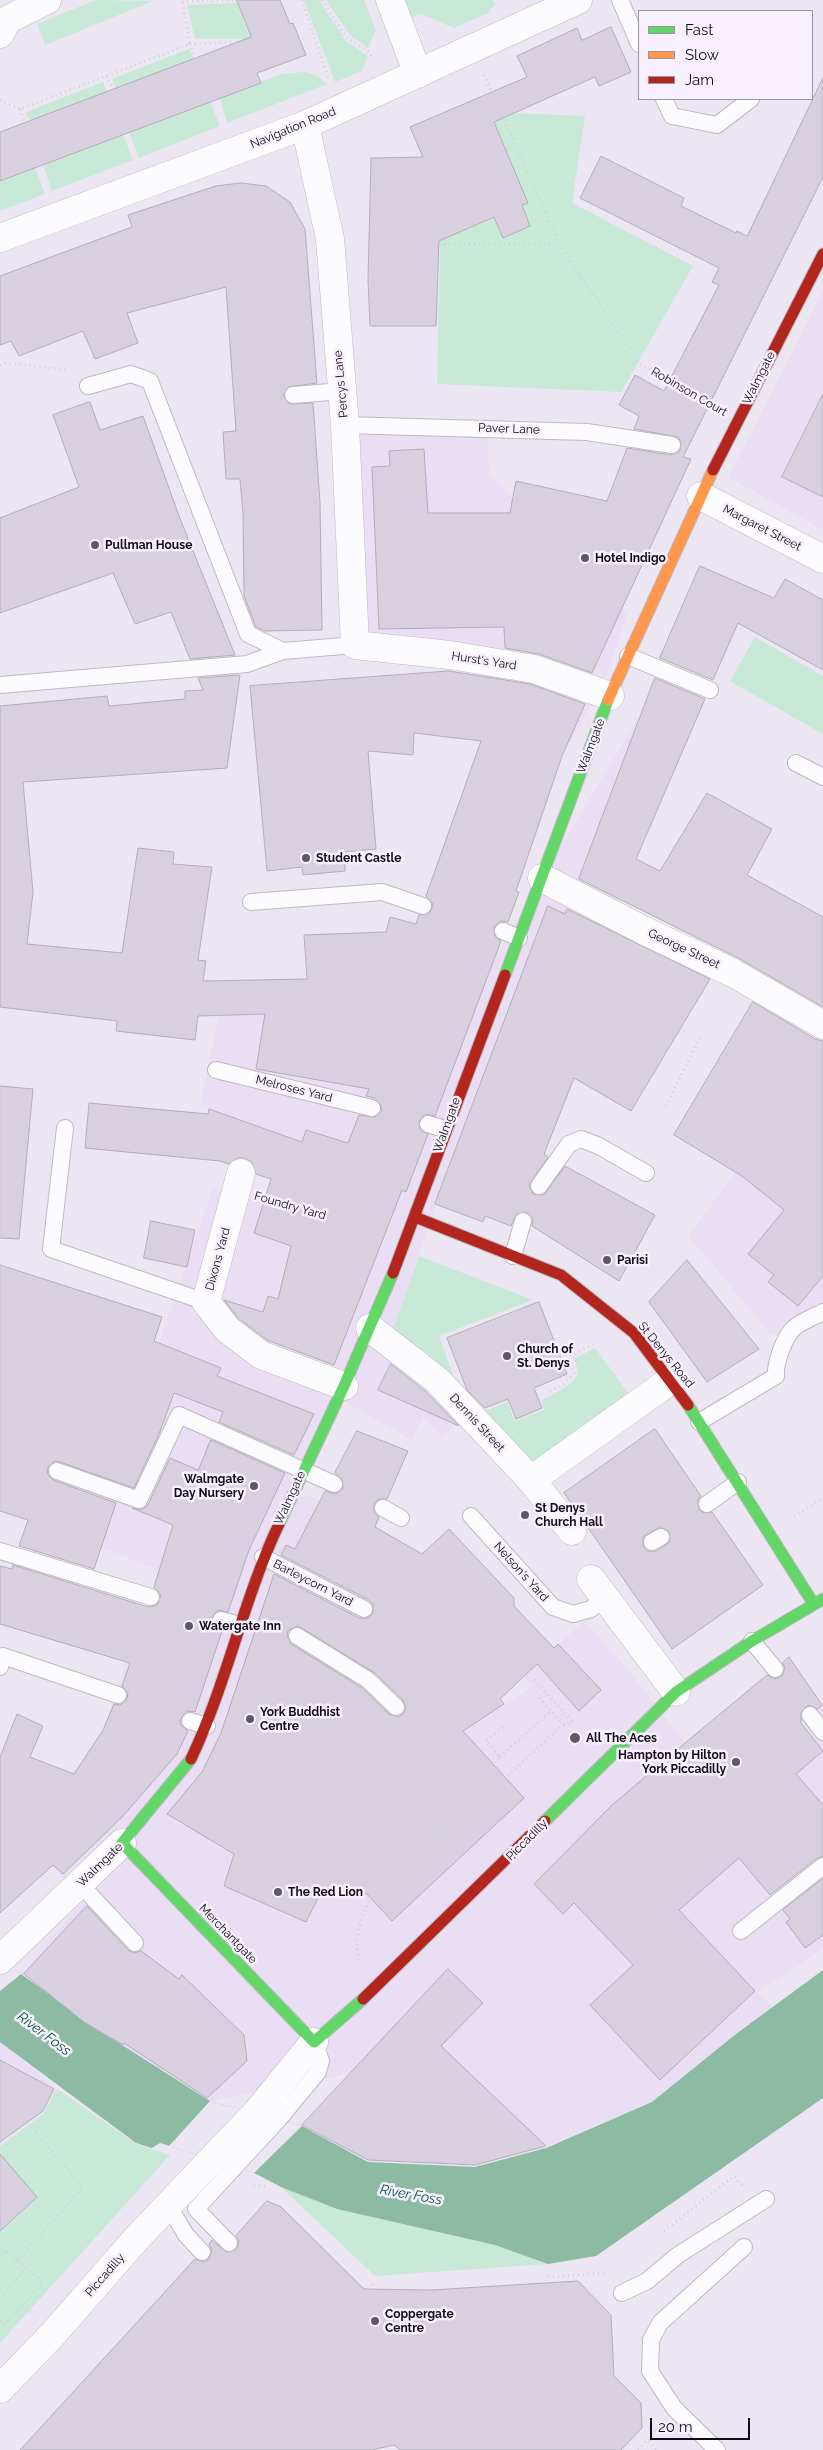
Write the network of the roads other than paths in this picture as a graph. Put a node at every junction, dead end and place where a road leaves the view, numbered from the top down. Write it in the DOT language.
graph roads {
  1 [pos="390,0"];
  2 [pos="578,0"];
  3 [pos="620,0"];
  4 [pos="30,4"];
  5 [pos="0,32"];
  6 [pos="638,42"];
  7 [pos="418,74"];
  8 [pos="664,100"];
  9 [pos="750,100"];
  10 [pos="305,124"];
  11 [pos="0,238"];
  12 [pos="823,254"];
  13 [pos="88,386"];
  14 [pos="342,391"];
  15 [pos="293,395"];
  16 [pos="345,425"];
  17 [pos="672,445"];
  18 [pos="701,496"];
  19 [pos="823,559"];
  20 [pos="355,645"];
  21 [pos="283,651"];
  22 [pos="628,656"];
  23 [pos="0,685"];
  24 [pos="710,690"];
  25 [pos="610,696"];
  26 [pos="796,763"];
  27 [pos="823,777"];
  28 [pos="542,878"];
  29 [pos="251,902"];
  30 [pos="423,906"];
  31 [pos="503,930"];
  32 [pos="519,938"];
  33 [pos="823,1025"];
  34 [pos="216,1070"];
  35 [pos="372,1108"];
  36 [pos="428,1124"];
  37 [pos="65,1128"];
  38 [pos="445,1129"];
  39 [pos="646,1174"];
  40 [pos="239,1182"];
  41 [pos="539,1186"];
  42 [pos="415,1217"];
  43 [pos="523,1221"];
  44 [pos="513,1256"];
  45 [pos="206,1302"];
  46 [pos="823,1312"];
  47 [pos="370,1328"];
  48 [pos="671,1380"];
  49 [pos="344,1386"];
  50 [pos="699,1422"];
  51 [pos="304,1469"];
  52 [pos="57,1471"];
  53 [pos="531,1480"];
  54 [pos="738,1482"];
  55 [pos="334,1484"];
  56 [pos="707,1504"];
  57 [pos="383,1508"];
  58 [pos="471,1516"];
  59 [pos="401,1518"];
  60 [pos="572,1531"];
  61 [pos="0,1551"];
  62 [pos="263,1557"];
  63 [pos="598,1588"];
  64 [pos="151,1597"];
  65 [pos="818,1601"];
  66 [pos="245,1606"];
  67 [pos="364,1609"];
  68 [pos="261,1615"];
  69 [pos="221,1620"];
  70 [pos="239,1625"];
  71 [pos="297,1636"];
  72 [pos="752,1641"];
  73 [pos="0,1667"];
  74 [pos="775,1669"];
  75 [pos="676,1692"];
  76 [pos="118,1695"];
  77 [pos="396,1707"];
  78 [pos="810,1715"];
  79 [pos="190,1721"];
  80 [pos="207,1726"];
  81 [pos="823,1732"];
  82 [pos="122,1843"];
  83 [pos="823,1866"];
  84 [pos="80,1884"];
  85 [pos="741,1931"];
  86 [pos="136,1943"];
  87 [pos="5,1956"];
  88 [pos="314,2042"];
  89 [pos="222,2164"];
  90 [pos="761,2202"];
  91 [pos="168,2206"];
  92 [pos="229,2243"];
  93 [pos="744,2247"];
  94 [pos="202,2252"];
  95 [pos="622,2293"];
  96 [pos="0,2389"];
  97 [pos="717,2450"];
  1 -- 7 [label="street"];
  2 -- 7 [label="street, Navigation Road"];
  3 -- 6 [label="lane"];
  4 -- 5 [label="street"];
  7 -- 10 [label="street, Navigation Road"];
  8 -- 9 [label="lane"];
  10 -- 11 [label="street, Navigation Road"];
  10 -- 14 [label="street, Percys Lane"];
  12 -- 18 [label="street, Walmgate"];
  13 -- 21 [label="lane"];
  14 -- 15 [label="lane"];
  14 -- 16 [label="street, Percys Lane"];
  16 -- 17 [label="lane, Paver Lane"];
  16 -- 20 [label="street, Percys Lane"];
  18 -- 19 [label="street, Margaret Street"];
  18 -- 22 [label="street, Walmgate"];
  20 -- 21 [label="lane"];
  20 -- 25 [label="street, Hurst's Yard"];
  21 -- 23 [label="lane"];
  22 -- 24 [label="lane"];
  22 -- 25 [label="street, Walmgate"];
  25 -- 28 [label="street, Walmgate"];
  26 -- 27 [label="lane"];
  28 -- 32 [label="street, Walmgate"];
  28 -- 33 [label="street, George Street"];
  29 -- 30 [label="lane"];
  31 -- 32 [label="lane"];
  32 -- 38 [label="street, Walmgate"];
  34 -- 35 [label="lane, Melroses Yard"];
  36 -- 38 [label="lane"];
  37 -- 45 [label="lane"];
  38 -- 42 [label="street, Walmgate"];
  39 -- 41 [label="lane"];
  40 -- 45 [label="street, Dixons Yard"];
  42 -- 44 [label="street, St Denys Road"];
  42 -- 47 [label="street, Walmgate"];
  43 -- 44 [label="lane"];
  44 -- 48 [label="street, St Denys Road"];
  45 -- 49 [label="street, Dixons Yard"];
  46 -- 50 [label="lane"];
  47 -- 49 [label="street, Walmgate"];
  47 -- 53 [label="street, Dennis Street"];
  48 -- 50 [label="street, St Denys Road"];
  48 -- 53 [label="street"];
  49 -- 51 [label="street, Walmgate"];
  50 -- 54 [label="street, St Denys Road"];
  51 -- 52 [label="lane"];
  51 -- 55 [label="lane"];
  51 -- 62 [label="street, Walmgate"];
  53 -- 60 [label="street, Dennis Street"];
  54 -- 56 [label="lane"];
  54 -- 65 [label="street, St Denys Road"];
  57 -- 59 [label="lane"];
  58 -- 63 [label="lane, Nelson's Yard"];
  61 -- 64 [label="lane"];
  62 -- 66 [label="street, Walmgate"];
  62 -- 67 [label="lane, Barleycorn Yard"];
  63 -- 75 [label="street"];
  65 -- 72 [label="street, Piccadilly"];
  66 -- 68 [label="lane"];
  66 -- 70 [label="street, Walmgate"];
  69 -- 70 [label="lane"];
  70 -- 80 [label="street, Walmgate"];
  71 -- 77 [label="lane"];
  72 -- 74 [label="lane"];
  72 -- 75 [label="street, Piccadilly"];
  73 -- 76 [label="lane"];
  75 -- 88 [label="street, Piccadilly"];
  78 -- 81 [label="lane"];
  79 -- 80 [label="lane"];
  80 -- 82 [label="street, Walmgate"];
  82 -- 84 [label="street, Walmgate"];
  82 -- 88 [label="street, Merchantgate"];
  83 -- 85 [label="lane"];
  84 -- 86 [label="lane"];
  84 -- 87 [label="street, Walmgate"];
  88 -- 89 [label="street, Piccadilly"];
  89 -- 91 [label="street, Piccadilly"];
  89 -- 92 [label="lane"];
  90 -- 95 [label="lane"];
  91 -- 94 [label="lane"];
  91 -- 96 [label="street, Piccadilly"];
  93 -- 97 [label="lane"];
}
